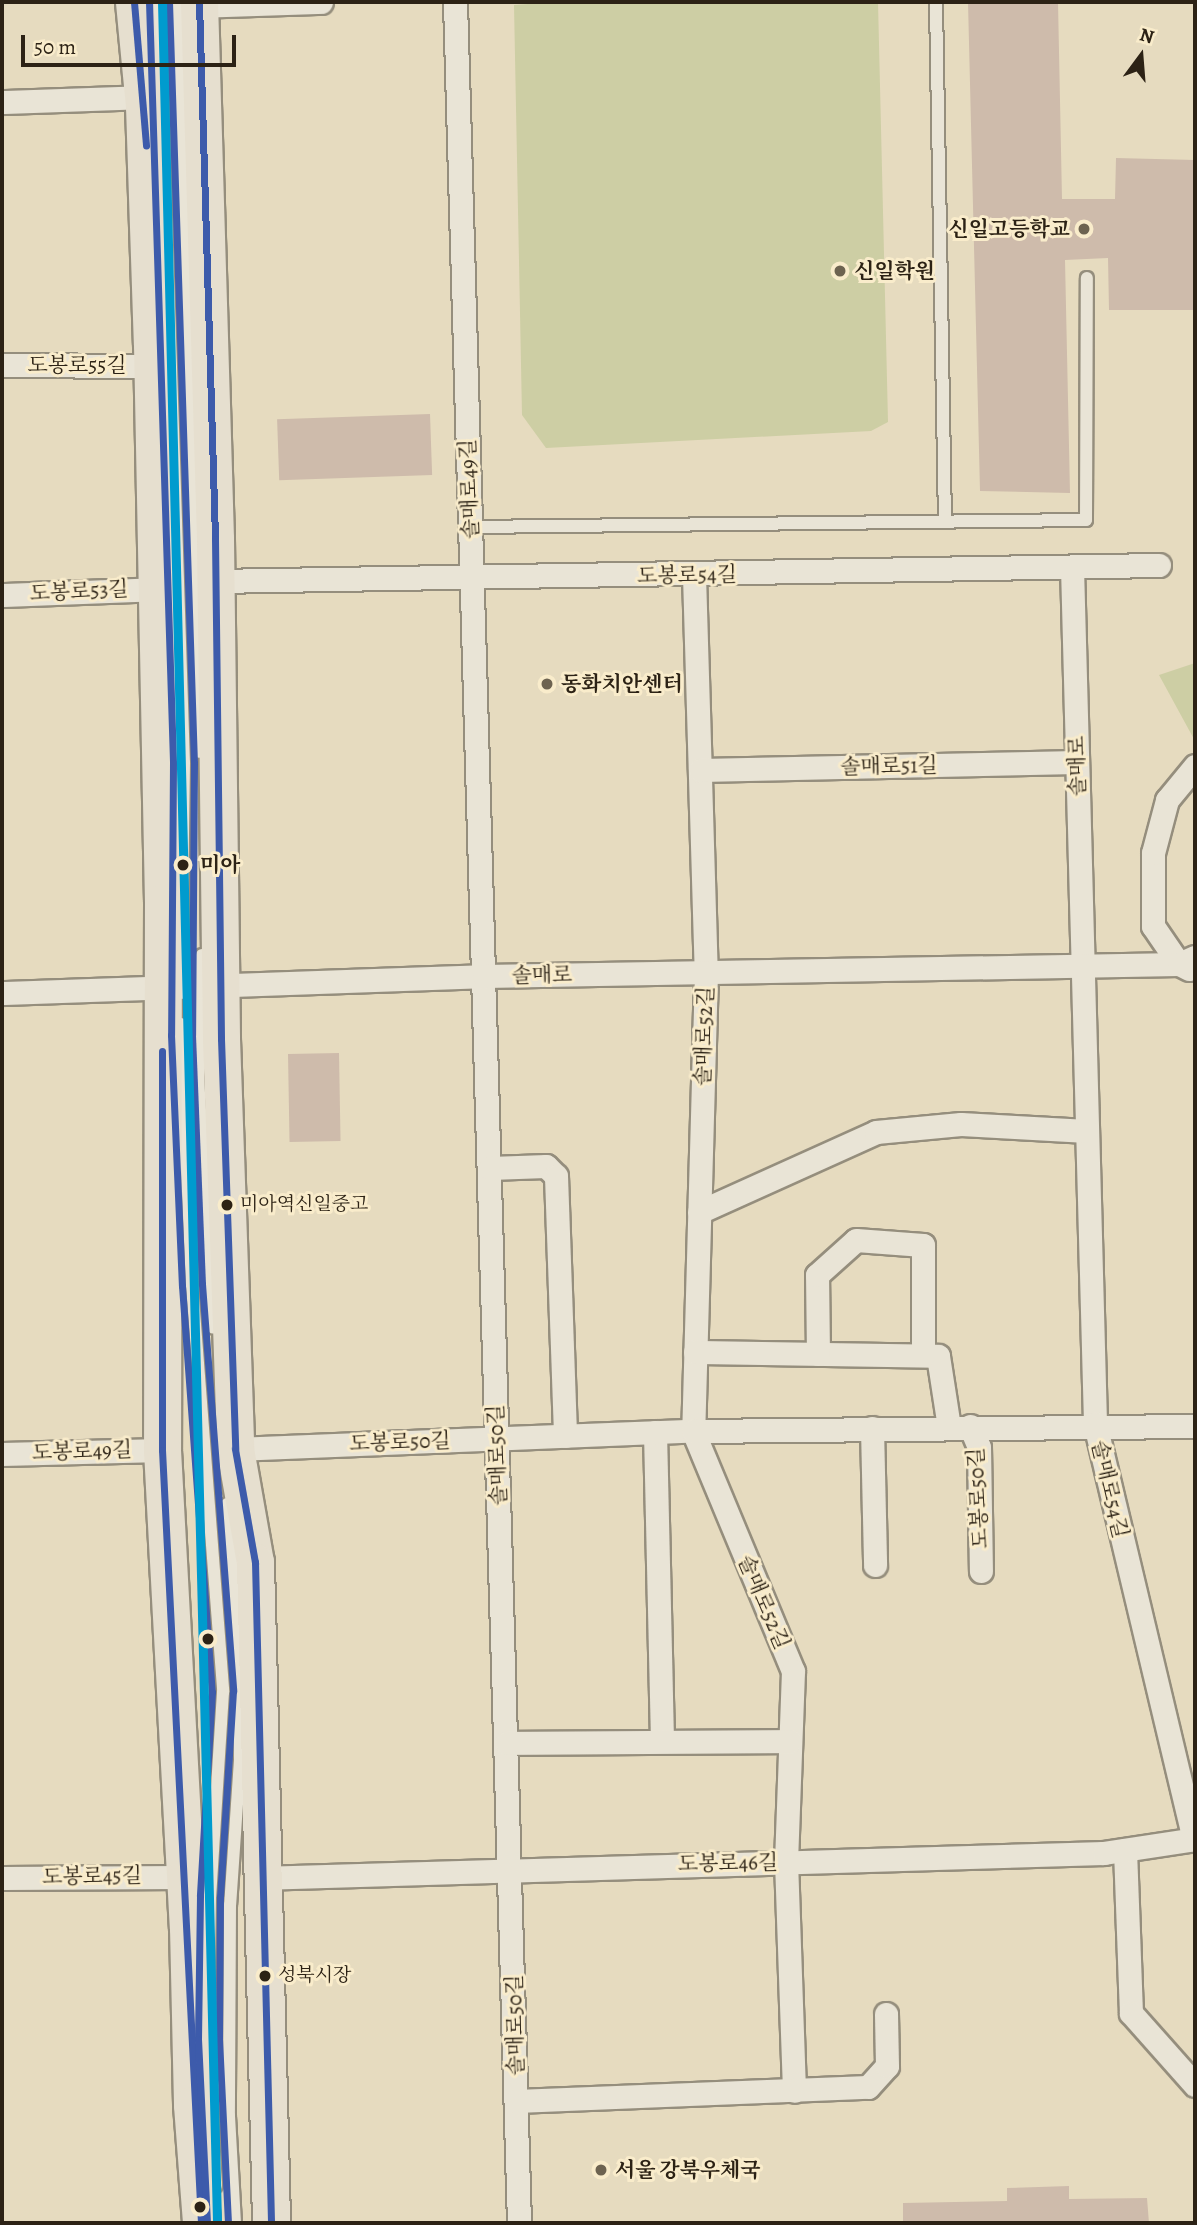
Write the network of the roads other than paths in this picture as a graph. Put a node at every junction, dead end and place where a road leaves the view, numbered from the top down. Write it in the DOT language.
graph roads {
  1 [pos="136,2"];
  2 [pos="159,2"];
  3 [pos="321,2"];
  4 [pos="455,2"];
  5 [pos="936,2"];
  6 [pos="191,3"];
  7 [pos="144,97"];
  8 [pos="2,102"];
  9 [pos="164,144"];
  10 [pos="166,202"];
  11 [pos="1087,278"];
  12 [pos="2,365"];
  13 [pos="153,366"];
  14 [pos="153,411"];
  15 [pos="945,522"];
  16 [pos="470,527"];
  17 [pos="1159,565"];
  18 [pos="1072,567"];
  19 [pos="694,575"];
  20 [pos="472,580"];
  21 [pos="214,581"];
  22 [pos="156,589"];
  23 [pos="2,595"];
  24 [pos="156,635"];
  25 [pos="183,730"];
  26 [pos="1077,762"];
  27 [pos="184,763"];
  28 [pos="1195,766"];
  29 [pos="700,771"];
  30 [pos="163,902"];
  31 [pos="1190,964"];
  32 [pos="1082,966"];
  33 [pos="706,973"];
  34 [pos="484,976"];
  35 [pos="191,988"];
  36 [pos="2,993"];
  37 [pos="1087,1132"];
  38 [pos="489,1168"];
  39 [pos="699,1212"];
  40 [pos="695,1352"];
  41 [pos="818,1354"];
  42 [pos="923,1355"];
  43 [pos="1095,1424"];
  44 [pos="1195,1426"];
  45 [pos="960,1427"];
  46 [pos="872,1428"];
  47 [pos="693,1431"];
  48 [pos="655,1432"];
  49 [pos="565,1436"];
  50 [pos="497,1439"];
  51 [pos="235,1449"];
  52 [pos="162,1450"];
  53 [pos="2,1454"];
  54 [pos="875,1565"];
  55 [pos="981,1571"];
  56 [pos="662,1741"];
  57 [pos="790,1741"];
  58 [pos="507,1743"];
  59 [pos="1195,1839"];
  60 [pos="1125,1850"];
  61 [pos="786,1861"];
  62 [pos="511,1868"];
  63 [pos="182,1877"];
  64 [pos="2,1878"];
  65 [pos="259,1878"];
  66 [pos="886,2014"];
  67 [pos="1195,2085"];
  68 [pos="794,2091"];
  69 [pos="516,2101"];
  70 [pos="201,2223"];
  71 [pos="218,2223"];
  72 [pos="235,2223"];
  73 [pos="271,2223"];
  74 [pos="519,2223"];
  1 -- 7 [label="main road"];
  1 -- 9 [label="lane"];
  2 -- 9 [label="lane"];
  3 -- 6 [label="street"];
  4 -- 16 [label="street, 솔매로49길"];
  5 -- 15 [label="lane"];
  6 -- 21 [label="main road"];
  6 -- 35 [label="lane"];
  7 -- 8 [label="street"];
  7 -- 13 [label="main road"];
  9 -- 10 [label="lane"];
  10 -- 14 [label="lane"];
  10 -- 25 [label="lane"];
  11 -- 15 [label="lane"];
  12 -- 13 [label="street, 도봉로55길"];
  13 -- 14 [label="main road"];
  14 -- 22 [label="main road"];
  15 -- 16 [label="lane"];
  16 -- 20 [label="street, 솔매로49길"];
  17 -- 18 [label="street, 도봉로54길"];
  18 -- 19 [label="street, 도봉로54길"];
  18 -- 26 [label="street, 솔매로"];
  19 -- 20 [label="street, 도봉로54길"];
  19 -- 29 [label="street"];
  20 -- 21 [label="street, 도봉로54길"];
  20 -- 34 [label="street, 솔매로49길"];
  21 -- 35 [label="main road"];
  22 -- 23 [label="street, 도봉로53길"];
  22 -- 24 [label="main road"];
  24 -- 25 [label="lane"];
  24 -- 30 [label="main road"];
  25 -- 27 [label="lane"];
  26 -- 29 [label="street, 솔매로51길"];
  26 -- 32 [label="street, 솔매로"];
  27 -- 30 [label="lane"];
  27 -- 35 [label="lane"];
  28 -- 31 [label="street, 솔매로"];
  29 -- 33 [label="street"];
  30 -- 35 [label="main road"];
  31 -- 32 [label="street, 솔매로"];
  32 -- 33 [label="street, 솔매로"];
  32 -- 37 [label="street, 솔매로54길"];
  33 -- 34 [label="street, 솔매로"];
  33 -- 39 [label="street, 솔매로52길"];
  34 -- 35 [label="street, 솔매로"];
  34 -- 38 [label="street, 솔매로50길"];
  35 -- 36 [label="street, 솔매로"];
  35 -- 51 [label="main road"];
  35 -- 52 [label="main road"];
  35 -- 71 [label="lane"];
  35 -- 72 [label="lane"];
  37 -- 39 [label="street"];
  37 -- 43 [label="street, 솔매로54길"];
  38 -- 49 [label="street"];
  38 -- 50 [label="street, 솔매로50길"];
  39 -- 40 [label="street, 솔매로52길"];
  40 -- 41 [label="street"];
  40 -- 47 [label="street, 솔매로52길"];
  41 -- 42 [label="street"];
  41 -- 42 [label="street"];
  42 -- 45 [label="street"];
  43 -- 44 [label="street, 도봉로50길"];
  43 -- 45 [label="street, 도봉로50길"];
  43 -- 59 [label="street, 솔매로54길"];
  45 -- 46 [label="street, 도봉로50길"];
  45 -- 55 [label="street, 도봉로50길"];
  46 -- 47 [label="street, 도봉로50길"];
  46 -- 54 [label="street"];
  47 -- 48 [label="street, 도봉로50길"];
  47 -- 57 [label="street, 솔매로52길"];
  48 -- 49 [label="street, 도봉로50길"];
  48 -- 56 [label="street"];
  49 -- 50 [label="street, 도봉로50길"];
  50 -- 51 [label="street, 도봉로50길"];
  50 -- 58 [label="street, 솔매로50길"];
  51 -- 65 [label="main road"];
  52 -- 53 [label="street, 도봉로49길"];
  52 -- 63 [label="main road"];
  56 -- 57 [label="street"];
  56 -- 58 [label="street"];
  57 -- 61 [label="street, 솔매로52길"];
  58 -- 62 [label="street, 솔매로50길"];
  59 -- 60 [label="street, 도봉로46길"];
  60 -- 61 [label="street, 도봉로46길"];
  60 -- 67 [label="street"];
  61 -- 62 [label="street, 도봉로46길"];
  61 -- 68 [label="street, 솔매로52길"];
  62 -- 65 [label="street, 도봉로46길"];
  62 -- 69 [label="street, 솔매로50길"];
  63 -- 64 [label="street, 도봉로45길"];
  63 -- 70 [label="main road"];
  65 -- 73 [label="main road"];
  66 -- 68 [label="street"];
  68 -- 69 [label="street"];
  69 -- 74 [label="street, 솔매로50길"];
}
